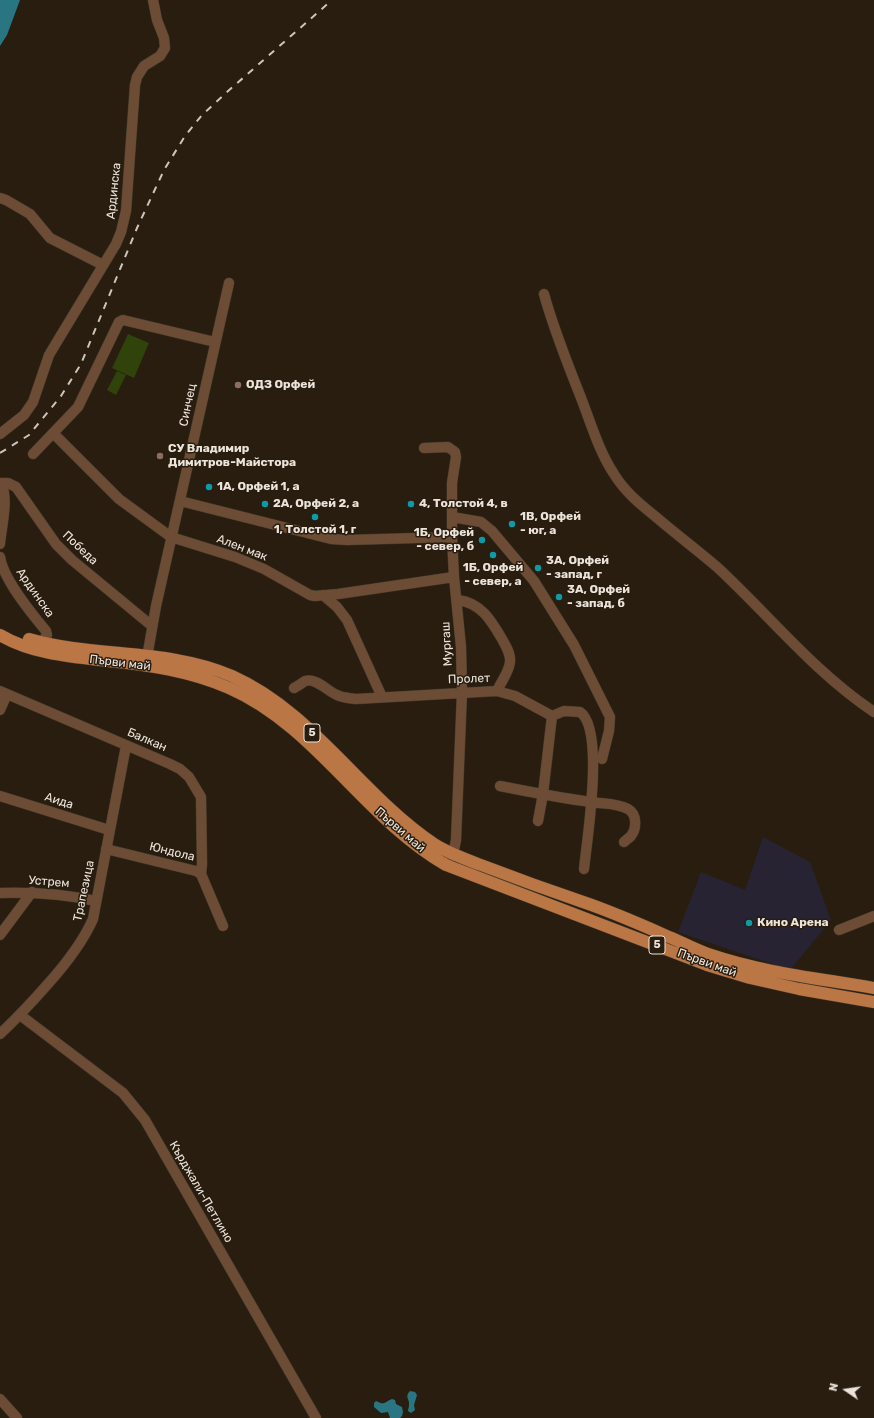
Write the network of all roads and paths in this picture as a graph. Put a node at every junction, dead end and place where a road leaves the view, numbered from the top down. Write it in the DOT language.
graph roads {
  1 [pos="153,0"];
  2 [pos="0,198"];
  3 [pos="103,265"];
  4 [pos="229,283"];
  5 [pos="544,294"];
  6 [pos="215,342"];
  7 [pos="53,433"];
  8 [pos="0,434"];
  9 [pos="424,448"];
  10 [pos="34,454"];
  11 [pos="0,483"];
  12 [pos="180,501"];
  13 [pos="452,517"];
  14 [pos="171,537"];
  15 [pos="452,538"];
  16 [pos="0,544"];
  17 [pos="0,557"];
  18 [pos="454,577"];
  19 [pos="323,595"];
  20 [pos="458,600"];
  21 [pos="152,626"];
  22 [pos="0,628"];
  23 [pos="0,636"];
  24 [pos="42,642"];
  25 [pos="146,661"];
  26 [pos="294,688"];
  27 [pos="497,691"];
  28 [pos="4,692"];
  29 [pos="462,692"];
  30 [pos="382,697"];
  31 [pos="0,710"];
  32 [pos="874,712"];
  33 [pos="552,716"];
  34 [pos="126,746"];
  35 [pos="602,759"];
  36 [pos="500,786"];
  37 [pos="543,794"];
  38 [pos="0,796"];
  39 [pos="591,802"];
  40 [pos="538,821"];
  41 [pos="110,830"];
  42 [pos="624,842"];
  43 [pos="106,849"];
  44 [pos="452,853"];
  45 [pos="446,864"];
  46 [pos="584,869"];
  47 [pos="200,874"];
  48 [pos="32,892"];
  49 [pos="0,893"];
  50 [pos="96,901"];
  51 [pos="874,916"];
  52 [pos="223,926"];
  53 [pos="839,930"];
  54 [pos="0,935"];
  55 [pos="874,988"];
  56 [pos="874,1002"];
  57 [pos="20,1016"];
  58 [pos="0,1034"];
  59 [pos="0,1399"];
  60 [pos="17,1418"];
  61 [pos="316,1418"];
  1 -- 3 [label="street, Ардинска"];
  2 -- 3 [label="street"];
  3 -- 8 [label="street, Ардинска"];
  4 -- 6 [label="street, Синчец"];
  5 -- 32 [label="street"];
  6 -- 7 [label="street"];
  6 -- 12 [label="street, Синчец"];
  7 -- 10 [label="street"];
  7 -- 14 [label="street, Ален мак"];
  9 -- 13 [label="street, Мургаш"];
  11 -- 16 [label="street"];
  11 -- 21 [label="street, Победа"];
  12 -- 14 [label="street, Синчец"];
  12 -- 15 [label="street"];
  13 -- 15 [label="street, Мургаш"];
  13 -- 35 [label="street"];
  14 -- 19 [label="street, Ален мак"];
  14 -- 21 [label="street, Синчец"];
  15 -- 18 [label="street, Мургаш"];
  17 -- 24 [label="street, Ардинска"];
  18 -- 19 [label="street, Ален мак"];
  18 -- 20 [label="street, Мургаш"];
  19 -- 30 [label="street"];
  20 -- 27 [label="street"];
  20 -- 29 [label="street, Мургаш"];
  21 -- 25 [label="street, Синчец"];
  22 -- 24 [label="main road, Първи май / 5"];
  23 -- 25 [label="main road, Първи май / 5"];
  24 -- 25 [label="main road, Първи май / 5"];
  25 -- 44 [label="main road, Първи май / 5"];
  25 -- 45 [label="main road, Първи май / 5"];
  26 -- 30 [label="street, Пролет"];
  27 -- 29 [label="street, Пролет"];
  27 -- 33 [label="street, Пролет"];
  28 -- 31 [label="street"];
  28 -- 34 [label="street, Балкан"];
  29 -- 30 [label="street, Пролет"];
  29 -- 44 [label="street, Мургаш"];
  33 -- 37 [label="street"];
  33 -- 39 [label="street"];
  34 -- 41 [label="street, Трапезица"];
  34 -- 47 [label="street, Балкан"];
  36 -- 37 [label="street"];
  37 -- 39 [label="street"];
  37 -- 40 [label="street"];
  38 -- 41 [label="street, Аида"];
  39 -- 42 [label="street"];
  39 -- 46 [label="street"];
  41 -- 43 [label="street, Трапезица"];
  43 -- 47 [label="street, Юндола"];
  43 -- 50 [label="street, Трапезица"];
  44 -- 45 [label="street, Мургаш"];
  44 -- 55 [label="main road, Първи май / 5"];
  45 -- 56 [label="main road, Първи май / 5"];
  47 -- 52 [label="street, Юндола"];
  48 -- 49 [label="street, Устрем"];
  48 -- 50 [label="street, Устрем"];
  48 -- 54 [label="street"];
  50 -- 57 [label="street, Трапезица"];
  51 -- 53 [label="street"];
  57 -- 58 [label="street, Трапезица"];
  57 -- 61 [label="street, Кърджали-Петлино"];
  59 -- 60 [label="street"];
}
